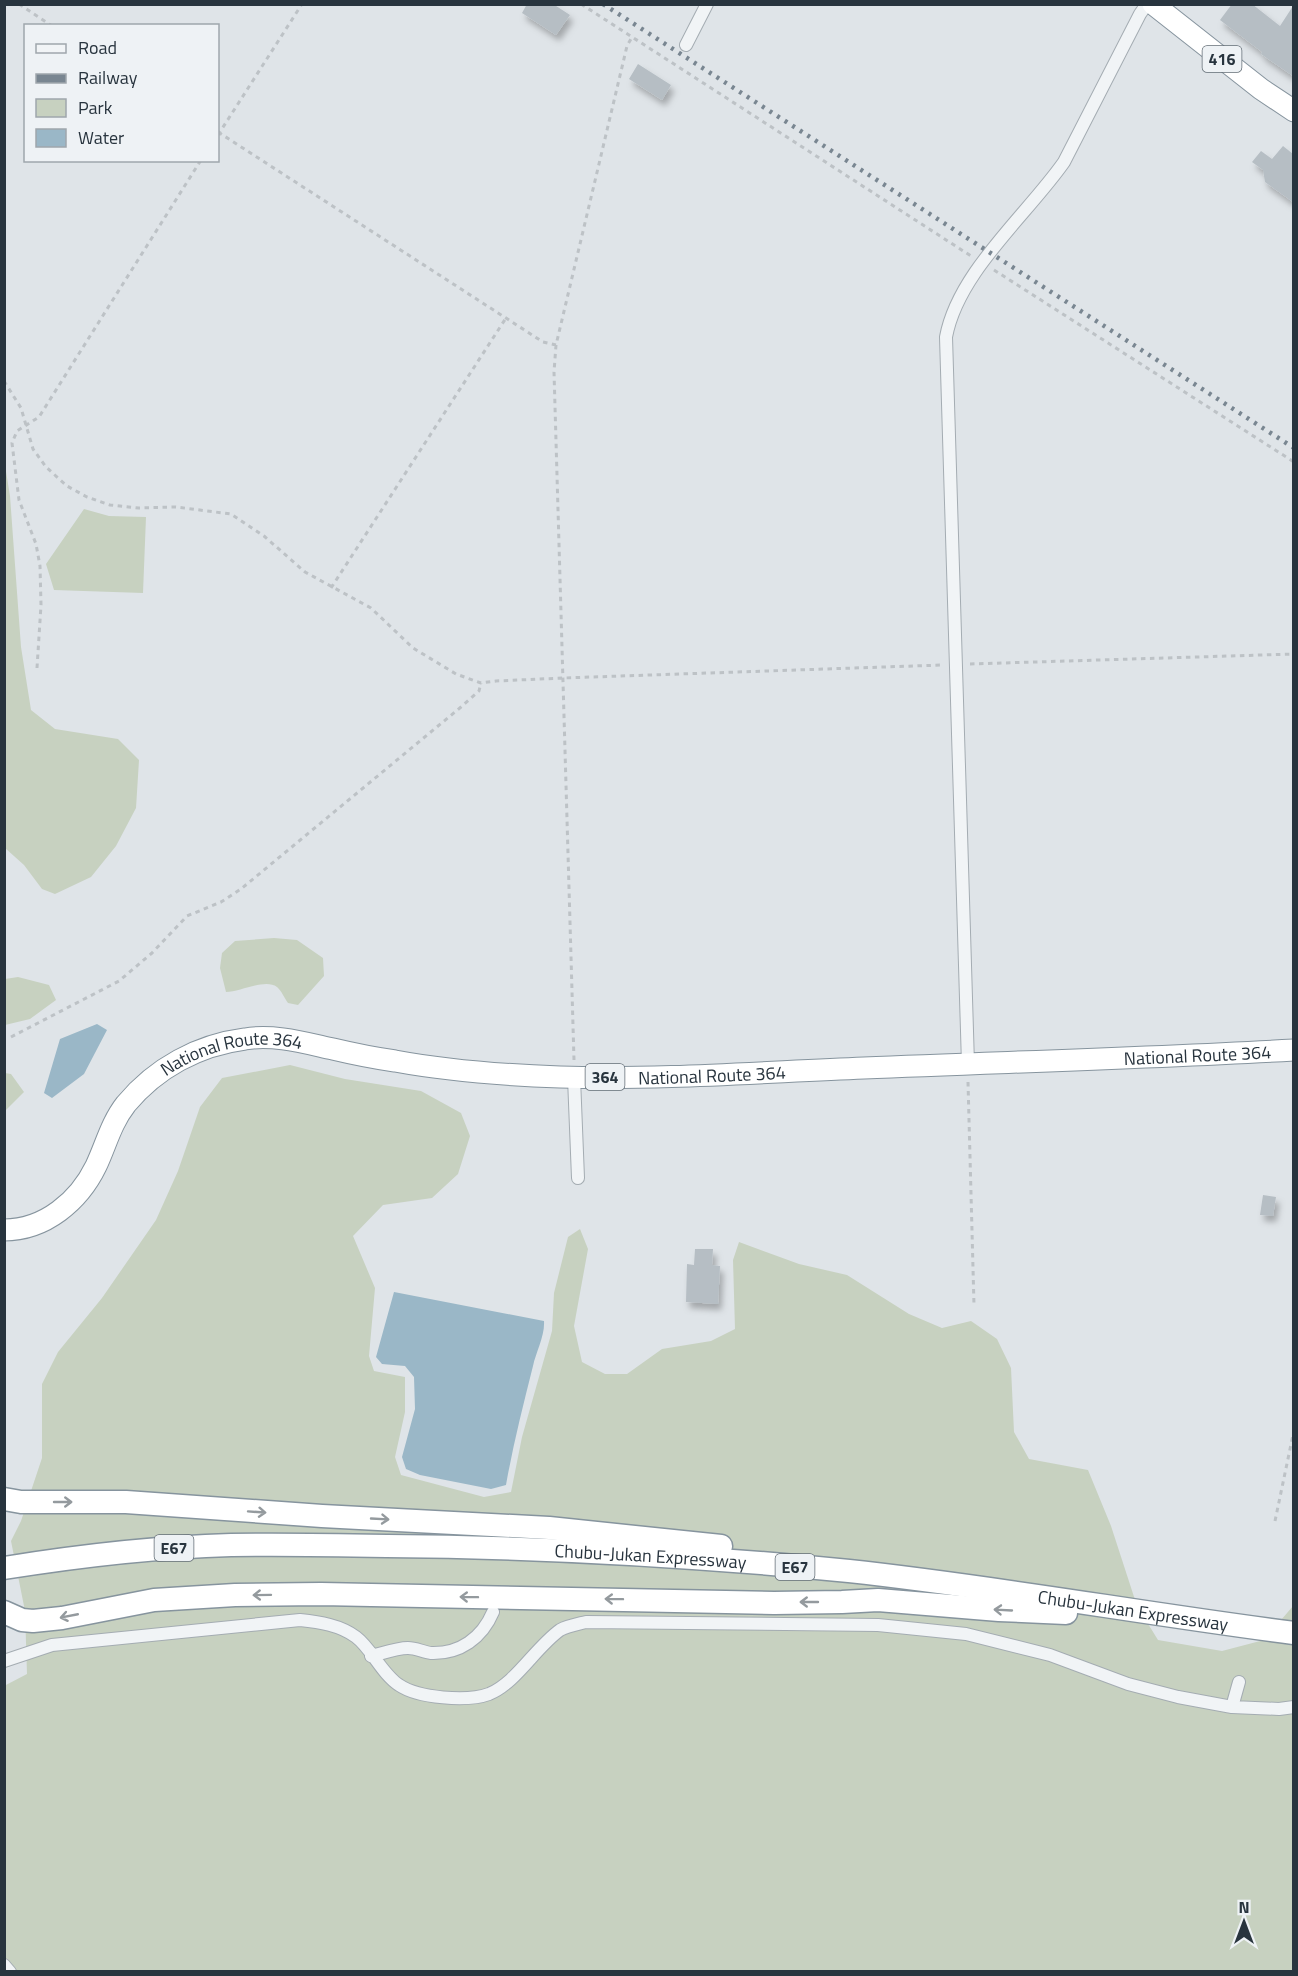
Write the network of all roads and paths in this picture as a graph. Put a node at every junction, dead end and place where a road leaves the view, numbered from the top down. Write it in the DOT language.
graph roads {
  1 [pos="19,4"];
  2 [pos="302,4"];
  3 [pos="581,4"];
  4 [pos="707,4"];
  5 [pos="1147,4"];
  6 [pos="1153,4"];
  7 [pos="49,24"];
  8 [pos="632,37"];
  9 [pos="686,45"];
  10 [pos="1293,111"];
  11 [pos="219,131"];
  12 [pos="219,134"];
  13 [pos="200,162"];
  14 [pos="982,263"];
  15 [pos="506,318"];
  16 [pos="556,345"];
  17 [pos="4,381"];
  18 [pos="25,424"];
  19 [pos="1293,462"];
  20 [pos="331,588"];
  21 [pos="1293,654"];
  22 [pos="956,664"];
  23 [pos="37,668"];
  24 [pos="563,678"];
  25 [pos="481,684"];
  26 [pos="11,1037"];
  27 [pos="1293,1050"];
  28 [pos="968,1064"];
  29 [pos="574,1078"];
  30 [pos="578,1178"];
  31 [pos="4,1230"];
  32 [pos="974,1305"];
  33 [pos="1293,1430"];
  34 [pos="4,1499"];
  35 [pos="1275,1521"];
  36 [pos="547,1539"];
  37 [pos="14,1567"];
  38 [pos="4,1612"];
  39 [pos="493,1612"];
  40 [pos="1166,1617"];
  41 [pos="1293,1633"];
  42 [pos="371,1656"];
  43 [pos="4,1661"];
  44 [pos="1239,1682"];
  45 [pos="1232,1707"];
  46 [pos="1293,1707"];
  47 [pos="4,1965"];
  48 [pos="10,1971"];
  1 -- 7 [label="path"];
  2 -- 11 [label="path"];
  3 -- 8 [label="path"];
  4 -- 9 [label="street"];
  5 -- 14 [label="street"];
  6 -- 10 [label="highway, 416"];
  8 -- 14 [label="path"];
  8 -- 16 [label="path"];
  12 -- 15 [label="path"];
  13 -- 18 [label="path"];
  14 -- 19 [label="path"];
  14 -- 22 [label="street"];
  15 -- 16 [label="path"];
  15 -- 20 [label="path"];
  16 -- 24 [label="path"];
  17 -- 18 [label="path"];
  18 -- 20 [label="path"];
  18 -- 23 [label="path"];
  20 -- 25 [label="path"];
  21 -- 22 [label="path"];
  22 -- 24 [label="path"];
  22 -- 28 [label="street"];
  24 -- 25 [label="path"];
  24 -- 29 [label="path"];
  25 -- 26 [label="path"];
  27 -- 28 [label="highway, National Route 364 / 364"];
  28 -- 29 [label="highway, National Route 364 / 364"];
  28 -- 32 [label="path"];
  29 -- 30 [label="street"];
  29 -- 31 [label="highway, National Route 364 / 364"];
  33 -- 35 [label="path"];
  34 -- 36 [label="highway, one-way"];
  36 -- 37 [label="highway, Chubu-Jukan Expressway / E67"];
  36 -- 40 [label="highway, Chubu-Jukan Expressway / E67"];
  40 -- 38 [label="highway, one-way"];
  39 -- 42 [label="street"];
  40 -- 41 [label="highway, Chubu-Jukan Expressway / E67"];
  42 -- 43 [label="street"];
  42 -- 45 [label="street"];
  44 -- 45 [label="street"];
  45 -- 46 [label="street"];
  47 -- 48 [label="street"];
}
